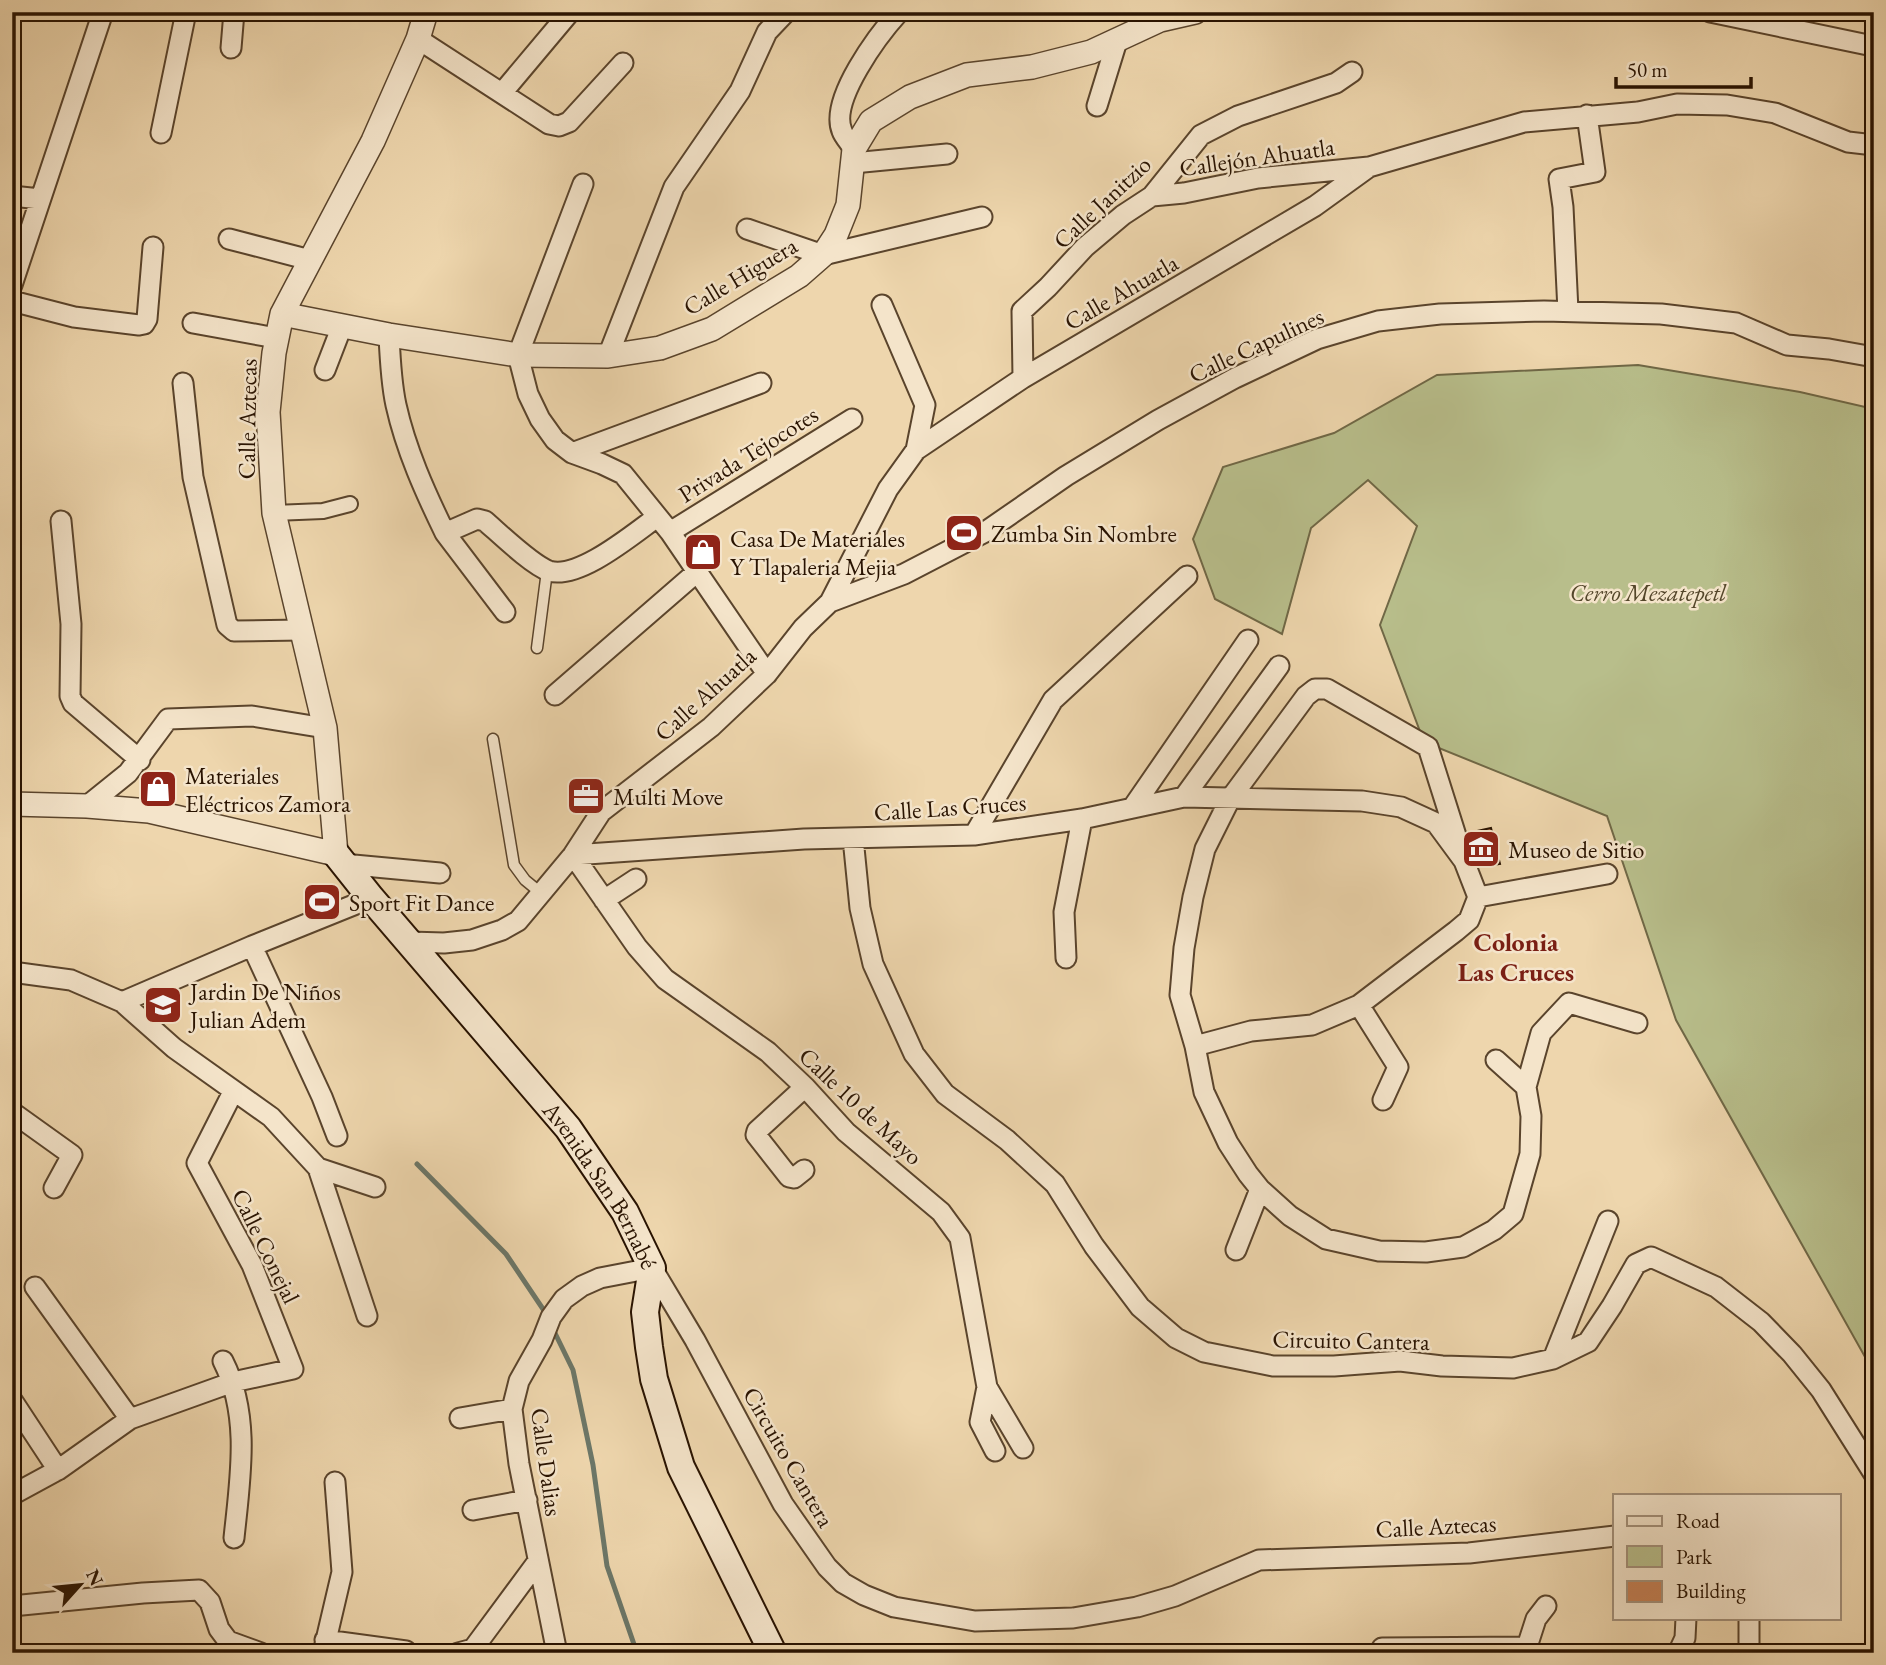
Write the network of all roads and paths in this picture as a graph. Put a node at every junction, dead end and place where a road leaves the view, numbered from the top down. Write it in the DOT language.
graph roads {
  1 [pos="103,12"];
  2 [pos="186,12"];
  3 [pos="234,12"];
  4 [pos="426,12"];
  5 [pos="570,12"];
  6 [pos="786,12"];
  7 [pos="899,12"];
  8 [pos="1195,12"];
  9 [pos="1710,12"];
  10 [pos="418,39"];
  11 [pos="1117,41"];
  12 [pos="1868,45"];
  13 [pos="231,48"];
  14 [pos="623,63"];
  15 [pos="1352,72"];
  16 [pos="502,93"];
  17 [pos="1097,106"];
  18 [pos="1587,116"];
  19 [pos="161,133"];
  20 [pos="1874,145"];
  21 [pos="947,155"];
  22 [pos="854,156"];
  23 [pos="1369,167"];
  24 [pos="583,184"];
  25 [pos="12,196"];
  26 [pos="1152,196"];
  27 [pos="40,199"];
  28 [pos="982,217"];
  29 [pos="747,229"];
  30 [pos="229,239"];
  31 [pos="153,247"];
  32 [pos="823,256"];
  33 [pos="310,261"];
  34 [pos="12,285"];
  35 [pos="12,301"];
  36 [pos="882,305"];
  37 [pos="1568,311"];
  38 [pos="282,314"];
  39 [pos="192,323"];
  40 [pos="342,326"];
  41 [pos="389,335"];
  42 [pos="276,338"];
  43 [pos="518,355"];
  44 [pos="608,356"];
  45 [pos="1874,357"];
  46 [pos="325,370"];
  47 [pos="1023,378"];
  48 [pos="183,383"];
  49 [pos="761,383"];
  50 [pos="852,419"];
  51 [pos="916,450"];
  52 [pos="572,453"];
  53 [pos="351,504"];
  54 [pos="274,513"];
  55 [pos="61,521"];
  56 [pos="664,524"];
  57 [pos="444,533"];
  58 [pos="547,571"];
  59 [pos="698,572"];
  60 [pos="1187,576"];
  61 [pos="830,602"];
  62 [pos="505,612"];
  63 [pos="302,630"];
  64 [pos="1248,640"];
  65 [pos="537,648"];
  66 [pos="1279,666"];
  67 [pos="767,674"];
  68 [pos="555,695"];
  69 [pos="325,728"];
  70 [pos="493,739"];
  71 [pos="140,760"];
  72 [pos="1184,797"];
  73 [pos="1230,799"];
  74 [pos="12,804"];
  75 [pos="87,806"];
  76 [pos="1133,807"];
  77 [pos="1082,820"];
  78 [pos="974,835"];
  79 [pos="853,838"];
  80 [pos="573,855"];
  81 [pos="340,859"];
  82 [pos="1464,861"];
  83 [pos="440,873"];
  84 [pos="1607,874"];
  85 [pos="636,879"];
  86 [pos="542,894"];
  87 [pos="1478,897"];
  88 [pos="371,898"];
  89 [pos="604,900"];
  90 [pos="409,942"];
  91 [pos="252,946"];
  92 [pos="1066,958"];
  93 [pos="12,972"];
  94 [pos="122,1002"];
  95 [pos="1359,1005"];
  96 [pos="1637,1023"];
  97 [pos="1195,1046"];
  98 [pos="1496,1060"];
  99 [pos="805,1087"];
  100 [pos="1526,1087"];
  101 [pos="233,1092"];
  102 [pos="1382,1100"];
  103 [pos="12,1112"];
  104 [pos="337,1136"];
  105 [pos="318,1168"];
  106 [pos="804,1170"];
  107 [pos="376,1187"];
  108 [pos="54,1188"];
  109 [pos="1260,1189"];
  110 [pos="1608,1220"];
  111 [pos="1236,1250"];
  112 [pos="652,1268"];
  113 [pos="35,1287"];
  114 [pos="367,1315"];
  115 [pos="1553,1359"];
  116 [pos="223,1361"];
  117 [pos="233,1382"];
  118 [pos="987,1387"];
  119 [pos="12,1400"];
  120 [pos="512,1409"];
  121 [pos="460,1418"];
  122 [pos="130,1419"];
  123 [pos="1023,1448"];
  124 [pos="995,1451"];
  125 [pos="58,1470"];
  126 [pos="1874,1474"];
  127 [pos="335,1482"];
  128 [pos="12,1495"];
  129 [pos="527,1500"];
  130 [pos="473,1510"];
  131 [pos="1613,1536"];
  132 [pos="234,1538"];
  133 [pos="1259,1560"];
  134 [pos="538,1561"];
  135 [pos="12,1606"];
  136 [pos="1546,1606"];
  137 [pos="1686,1620"];
  138 [pos="1749,1620"];
  139 [pos="324,1646"];
  140 [pos="1382,1648"];
  141 [pos="1526,1650"];
  142 [pos="406,1651"];
  143 [pos="261,1653"];
  144 [pos="458,1653"];
  145 [pos="557,1653"];
  146 [pos="773,1653"];
  147 [pos="1678,1653"];
  148 [pos="1749,1653"];
  1 -- 27 [label="street"];
  2 -- 19 [label="street"];
  3 -- 13 [label="street"];
  4 -- 10 [label="street, Calle Aztecas"];
  5 -- 16 [label="street"];
  6 -- 44 [label="street"];
  7 -- 22 [label="street"];
  8 -- 11 [label="street, Calle Higuera"];
  9 -- 12 [label="street"];
  10 -- 16 [label="street"];
  10 -- 33 [label="street, Calle Aztecas"];
  11 -- 17 [label="street"];
  11 -- 22 [label="street, Calle Higuera"];
  14 -- 16 [label="street"];
  15 -- 26 [label="street, Calle Janitzio"];
  18 -- 20 [label="street, Calle Ahuatla"];
  18 -- 23 [label="street, Calle Ahuatla"];
  18 -- 37 [label="street"];
  21 -- 22 [label="street"];
  22 -- 32 [label="street, Calle Higuera"];
  23 -- 26 [label="street, Callejón Ahuatla"];
  23 -- 47 [label="street, Calle Ahuatla"];
  24 -- 43 [label="street"];
  25 -- 27 [label="street"];
  26 -- 47 [label="street, Calle Janitzio"];
  27 -- 34 [label="street"];
  28 -- 32 [label="street"];
  29 -- 32 [label="street"];
  30 -- 33 [label="street"];
  31 -- 35 [label="street"];
  32 -- 44 [label="street, Calle Higuera"];
  33 -- 38 [label="street, Calle Aztecas"];
  36 -- 51 [label="street"];
  37 -- 45 [label="street, Calle Capulines"];
  37 -- 61 [label="street, Calle Capulines"];
  38 -- 40 [label="street, Calle Higuera"];
  38 -- 42 [label="street, Calle Aztecas"];
  39 -- 42 [label="street"];
  40 -- 41 [label="street, Calle Higuera"];
  40 -- 46 [label="street"];
  41 -- 43 [label="street, Calle Higuera"];
  41 -- 57 [label="street"];
  42 -- 54 [label="street, Calle Aztecas"];
  43 -- 44 [label="street, Calle Higuera"];
  43 -- 52 [label="street"];
  47 -- 51 [label="street, Calle Ahuatla"];
  48 -- 63 [label="street"];
  49 -- 52 [label="street"];
  50 -- 56 [label="street, Privada Tejocotes"];
  51 -- 61 [label="street, Calle Ahuatla"];
  52 -- 56 [label="street"];
  53 -- 54 [label="street"];
  54 -- 63 [label="street, Calle Aztecas"];
  55 -- 71 [label="street"];
  56 -- 58 [label="street, Privada Tejocotes"];
  56 -- 59 [label="street"];
  57 -- 58 [label="street"];
  57 -- 62 [label="street"];
  58 -- 65 [label="lane"];
  59 -- 67 [label="street"];
  59 -- 68 [label="street"];
  60 -- 78 [label="street"];
  61 -- 67 [label="street, Calle Ahuatla"];
  63 -- 69 [label="street, Calle Aztecas"];
  64 -- 76 [label="street"];
  66 -- 72 [label="street"];
  67 -- 80 [label="street, Calle Ahuatla"];
  69 -- 71 [label="street"];
  69 -- 81 [label="street, Calle Aztecas"];
  70 -- 86 [label="lane"];
  71 -- 75 [label="street"];
  72 -- 73 [label="street, Calle Las Cruces"];
  72 -- 76 [label="street, Calle Las Cruces"];
  73 -- 82 [label="street, Calle Las Cruces"];
  73 -- 82 [label="street"];
  73 -- 97 [label="street"];
  74 -- 75 [label="street"];
  75 -- 81 [label="street"];
  76 -- 77 [label="street, Calle Las Cruces"];
  77 -- 78 [label="street, Calle Las Cruces"];
  77 -- 92 [label="street"];
  78 -- 79 [label="street, Calle Las Cruces"];
  79 -- 80 [label="street, Calle Las Cruces"];
  79 -- 115 [label="street, Circuito Cantera"];
  80 -- 86 [label="street"];
  80 -- 89 [label="street, Calle 10 de Mayo"];
  81 -- 83 [label="street"];
  81 -- 88 [label="main road, Avenida San Bernabé"];
  82 -- 87 [label="street, Calle Las Cruces"];
  84 -- 87 [label="street"];
  85 -- 89 [label="street"];
  86 -- 90 [label="street"];
  87 -- 95 [label="street"];
  88 -- 90 [label="main road, Avenida San Bernabé"];
  88 -- 91 [label="street"];
  89 -- 99 [label="street, Calle 10 de Mayo"];
  90 -- 112 [label="main road, Avenida San Bernabé"];
  91 -- 94 [label="street"];
  91 -- 104 [label="street"];
  93 -- 94 [label="street"];
  94 -- 101 [label="street"];
  95 -- 97 [label="street"];
  95 -- 102 [label="street"];
  96 -- 100 [label="street"];
  97 -- 109 [label="street"];
  98 -- 100 [label="street"];
  99 -- 106 [label="street"];
  99 -- 118 [label="street, Calle 10 de Mayo"];
  100 -- 109 [label="street"];
  101 -- 105 [label="street"];
  101 -- 117 [label="street, Calle Conejal"];
  103 -- 108 [label="street"];
  105 -- 107 [label="street"];
  105 -- 114 [label="street"];
  109 -- 111 [label="street"];
  110 -- 115 [label="street"];
  112 -- 120 [label="street, Calle Dalias"];
  112 -- 133 [label="street, Circuito Cantera"];
  112 -- 146 [label="main road, Avenida San Bernabé"];
  113 -- 122 [label="street"];
  115 -- 126 [label="street, Circuito Cantera"];
  116 -- 117 [label="street"];
  117 -- 122 [label="street"];
  117 -- 132 [label="street"];
  118 -- 123 [label="street, Calle 10 de Mayo"];
  118 -- 124 [label="street"];
  119 -- 125 [label="street"];
  120 -- 121 [label="street"];
  120 -- 129 [label="street, Calle Dalias"];
  122 -- 125 [label="street"];
  125 -- 128 [label="street"];
  127 -- 139 [label="street"];
  129 -- 130 [label="street"];
  129 -- 134 [label="street, Calle Dalias"];
  131 -- 133 [label="street, Calle Aztecas"];
  134 -- 144 [label="street"];
  134 -- 145 [label="street, Calle Dalias"];
  135 -- 143 [label="street"];
  136 -- 141 [label="street"];
  137 -- 147 [label="street"];
  138 -- 148 [label="street"];
  139 -- 142 [label="street"];
  140 -- 141 [label="street"];
}
